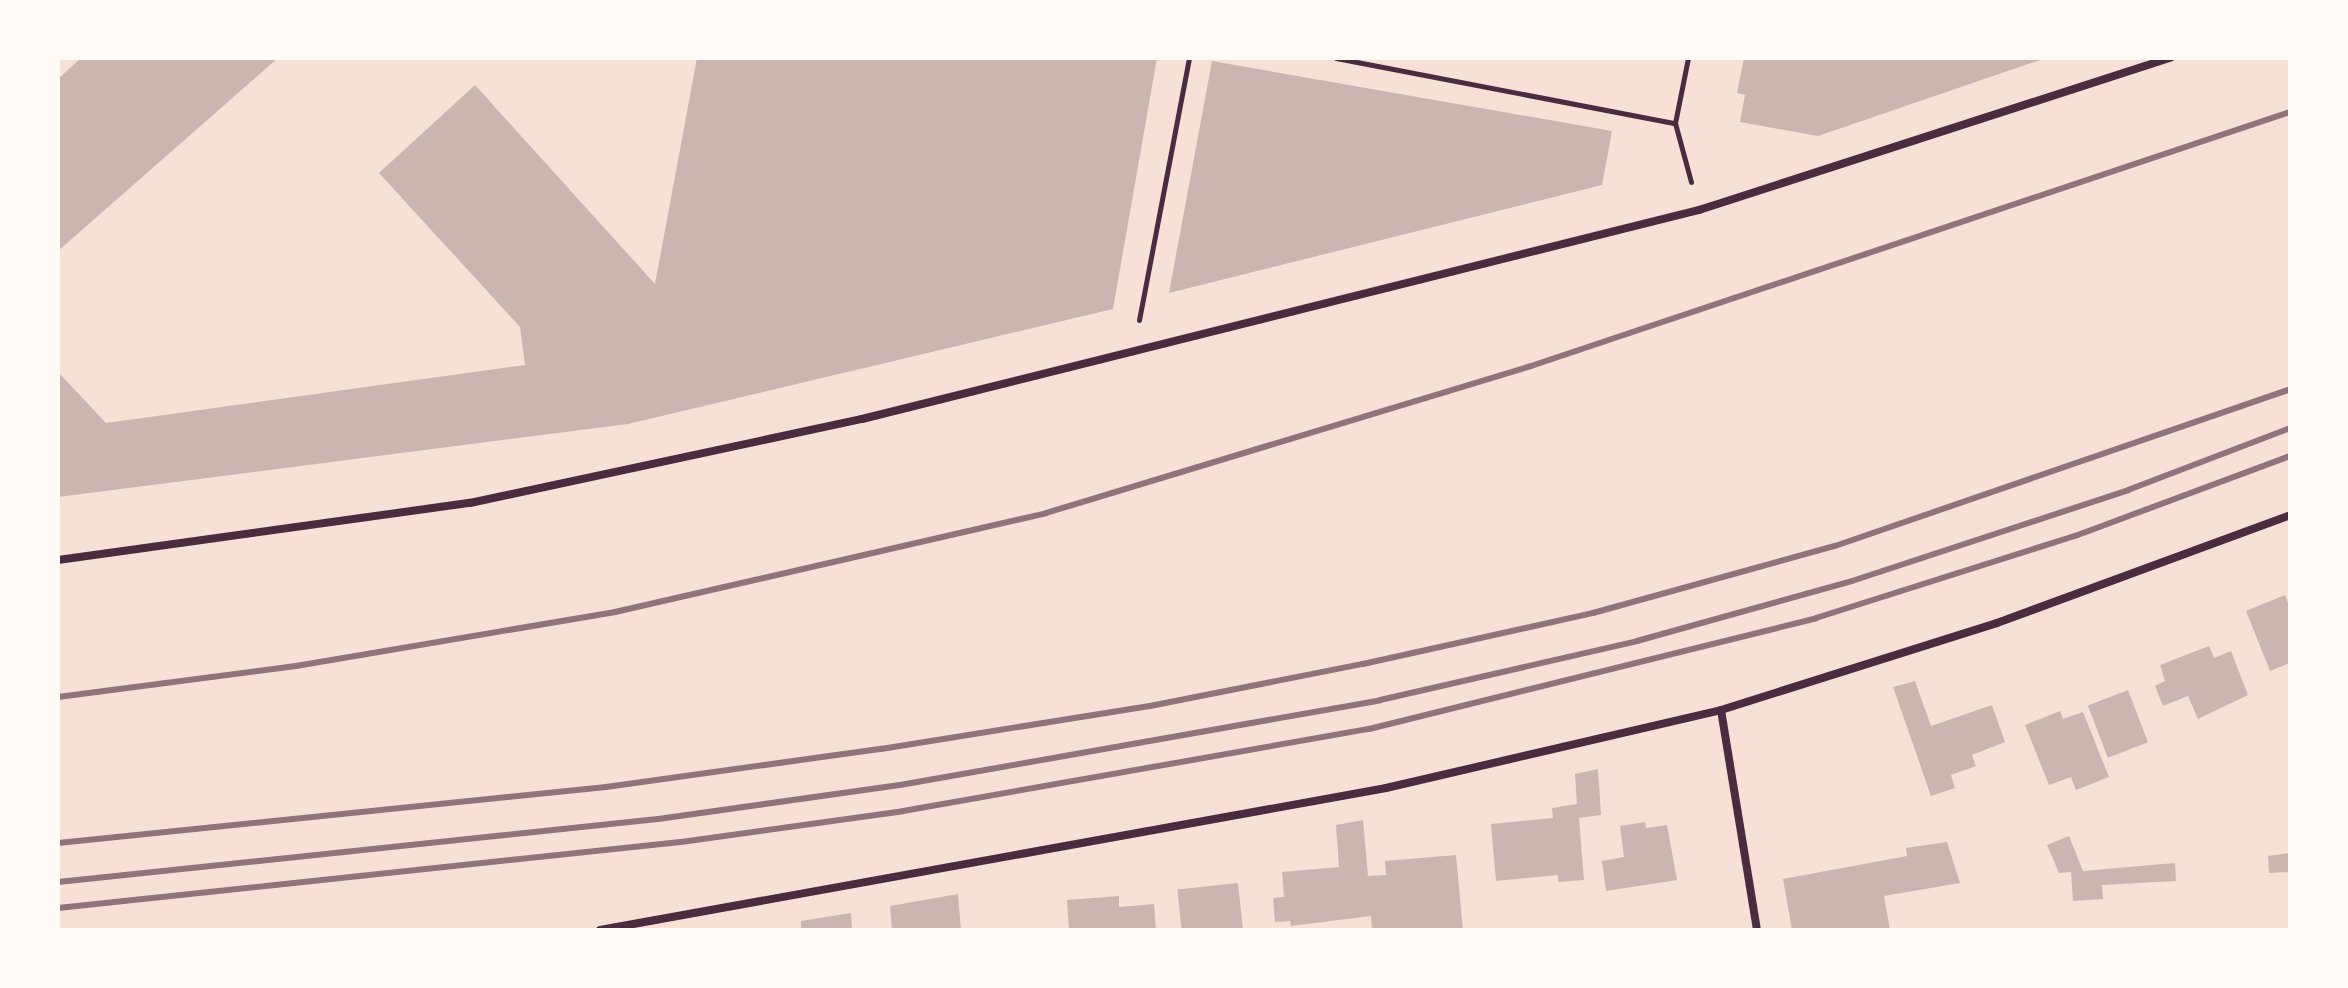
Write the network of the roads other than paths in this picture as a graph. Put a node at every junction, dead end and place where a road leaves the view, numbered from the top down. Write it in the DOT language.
graph roads {
  1 [pos="2171,58"];
  2 [pos="2290,515"];
  3 [pos="58,560"];
  4 [pos="1721,710"];
  5 [pos="650,926"];
  6 [pos="600,930"];
  7 [pos="1757,930"];
  1 -- 3 [label="street"];
  2 -- 4 [label="street"];
  4 -- 5 [label="street"];
  4 -- 7 [label="street"];
  5 -- 6 [label="street"];
}
